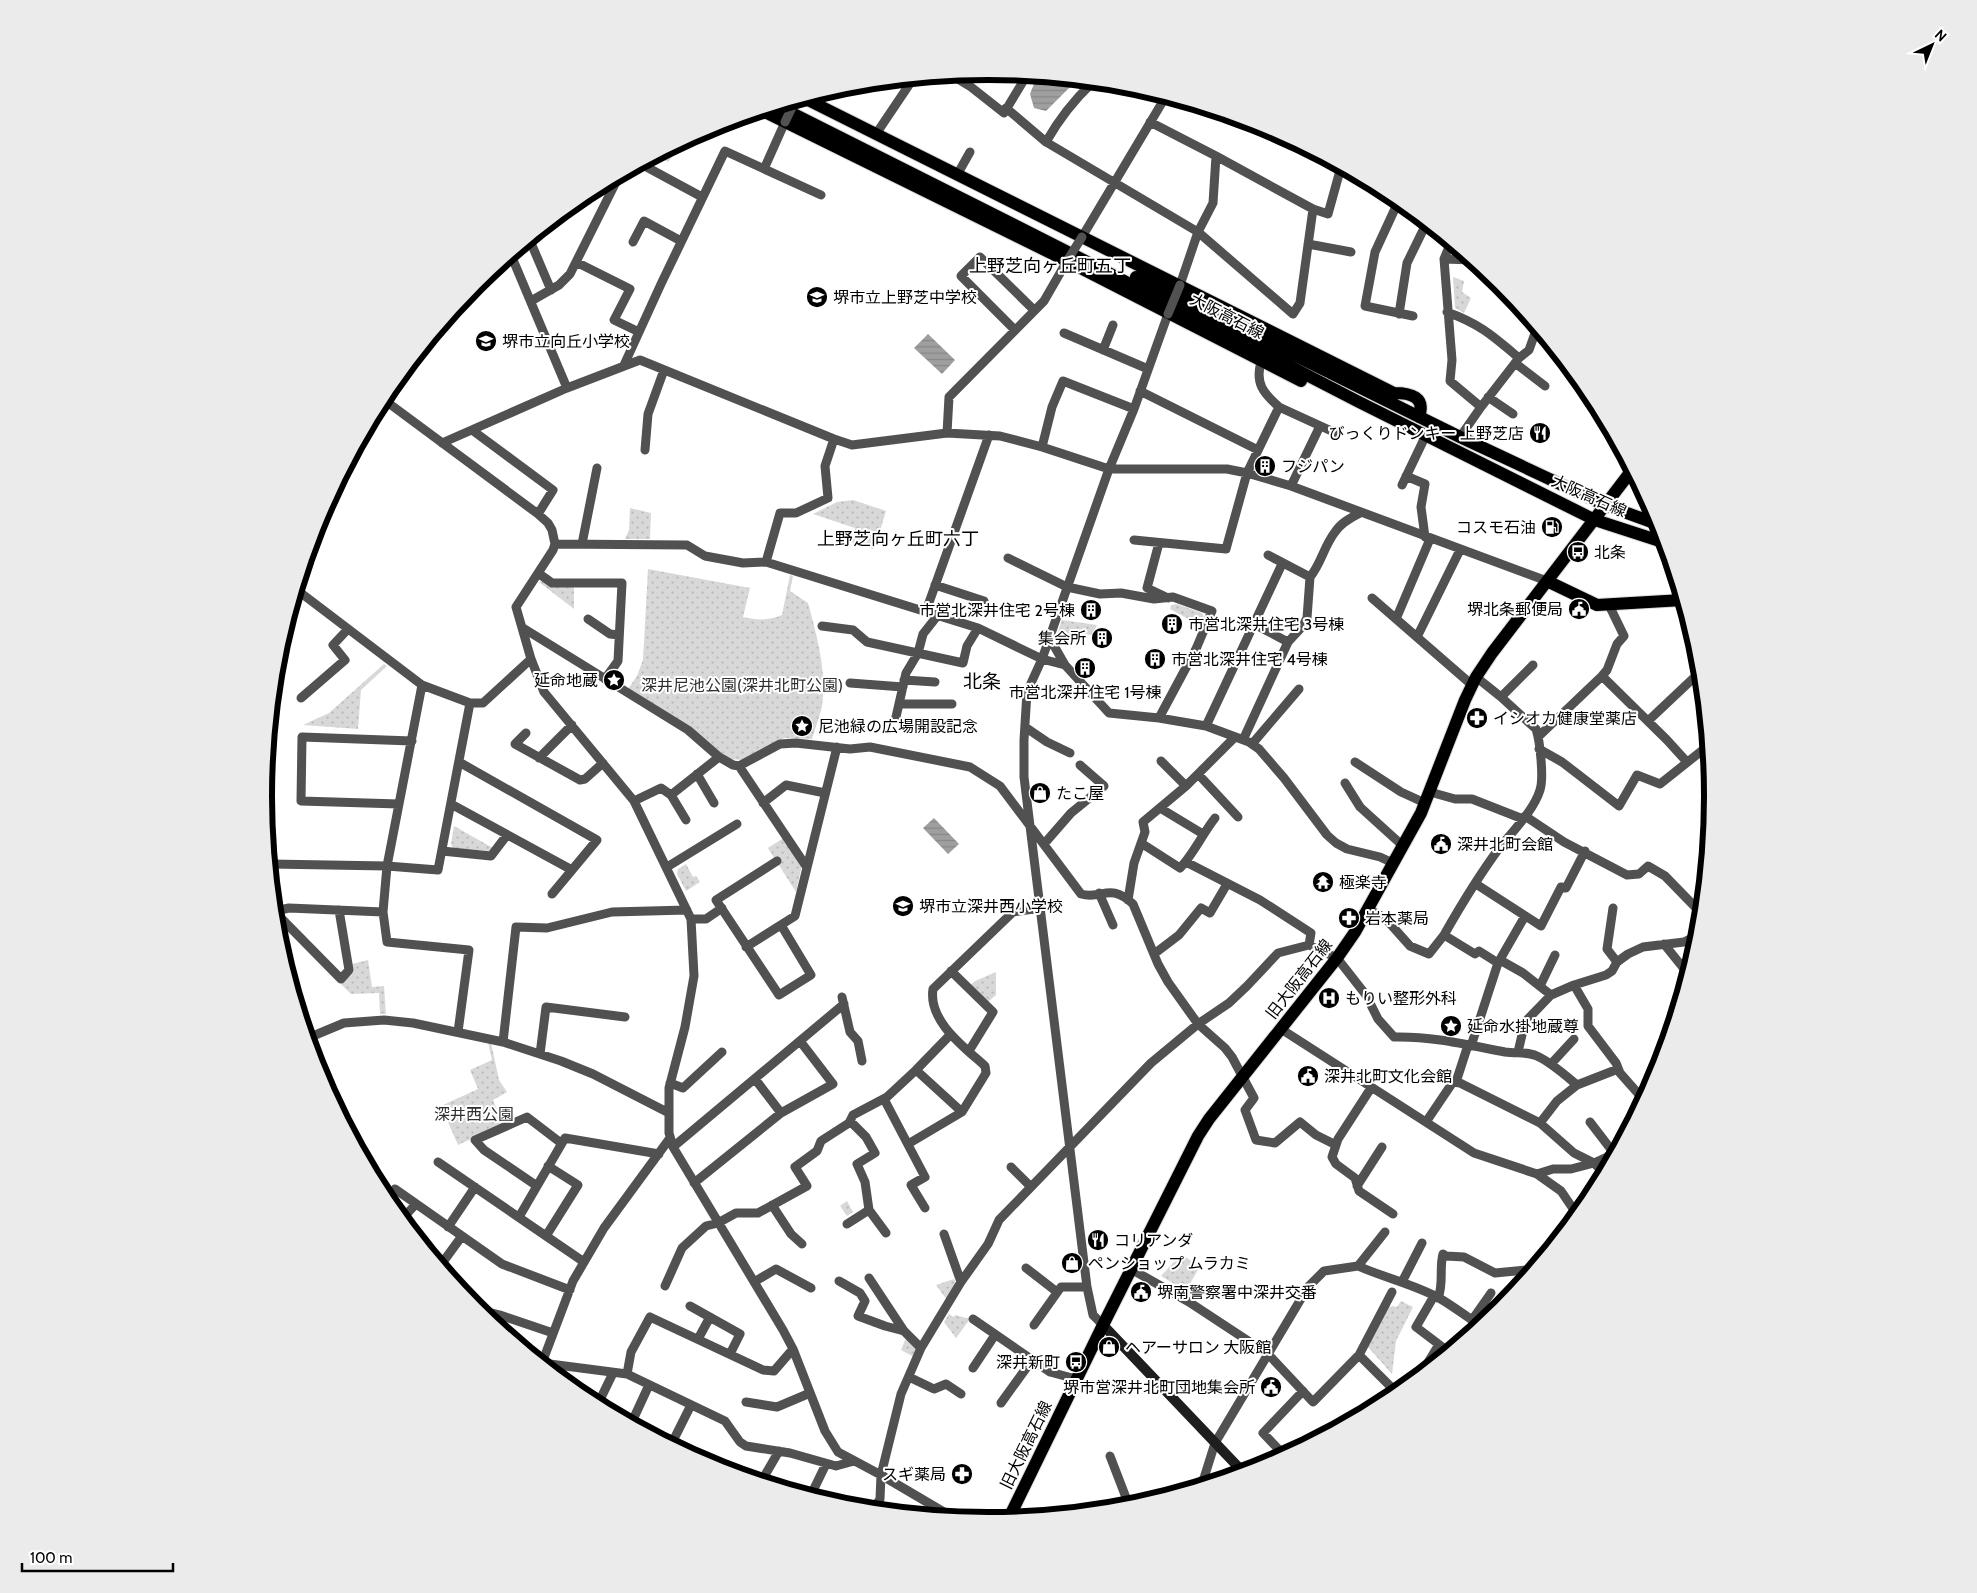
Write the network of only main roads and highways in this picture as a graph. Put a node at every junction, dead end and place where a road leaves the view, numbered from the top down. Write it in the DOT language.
graph roads {
  1 [pos="812,102"];
  2 [pos="798,106"];
  3 [pos="785,110"];
  4 [pos="770,114"];
  5 [pos="1359,402"];
  6 [pos="1419,417"];
  7 [pos="1628,475"];
  8 [pos="1606,505"];
  9 [pos="1646,514"];
  10 [pos="1595,520"];
  11 [pos="1657,540"];
  12 [pos="1547,581"];
  13 [pos="1678,600"];
  14 [pos="1103,1325"];
  15 [pos="1239,1467"];
  16 [pos="1012,1512"];
  1 -- 6 [label="main road"];
  2 -- 6 [label="main road, 大阪高石線"];
  3 -- 5 [label="main road, 大阪高石線"];
  4 -- 5 [label="main road"];
  5 -- 10 [label="main road, 大阪高石線"];
  6 -- 8 [label="main road, 大阪高石線"];
  7 -- 8 [label="main road, 旧大阪高石線"];
  8 -- 9 [label="main road, 大阪高石線"];
  8 -- 10 [label="main road, 旧大阪高石線"];
  10 -- 11 [label="main road, 大阪高石線"];
  10 -- 12 [label="main road, 旧大阪高石線"];
  12 -- 13 [label="main road"];
  12 -- 14 [label="main road, 旧大阪高石線"];
  14 -- 15 [label="main road"];
  14 -- 16 [label="main road, 旧大阪高石線"];
}
